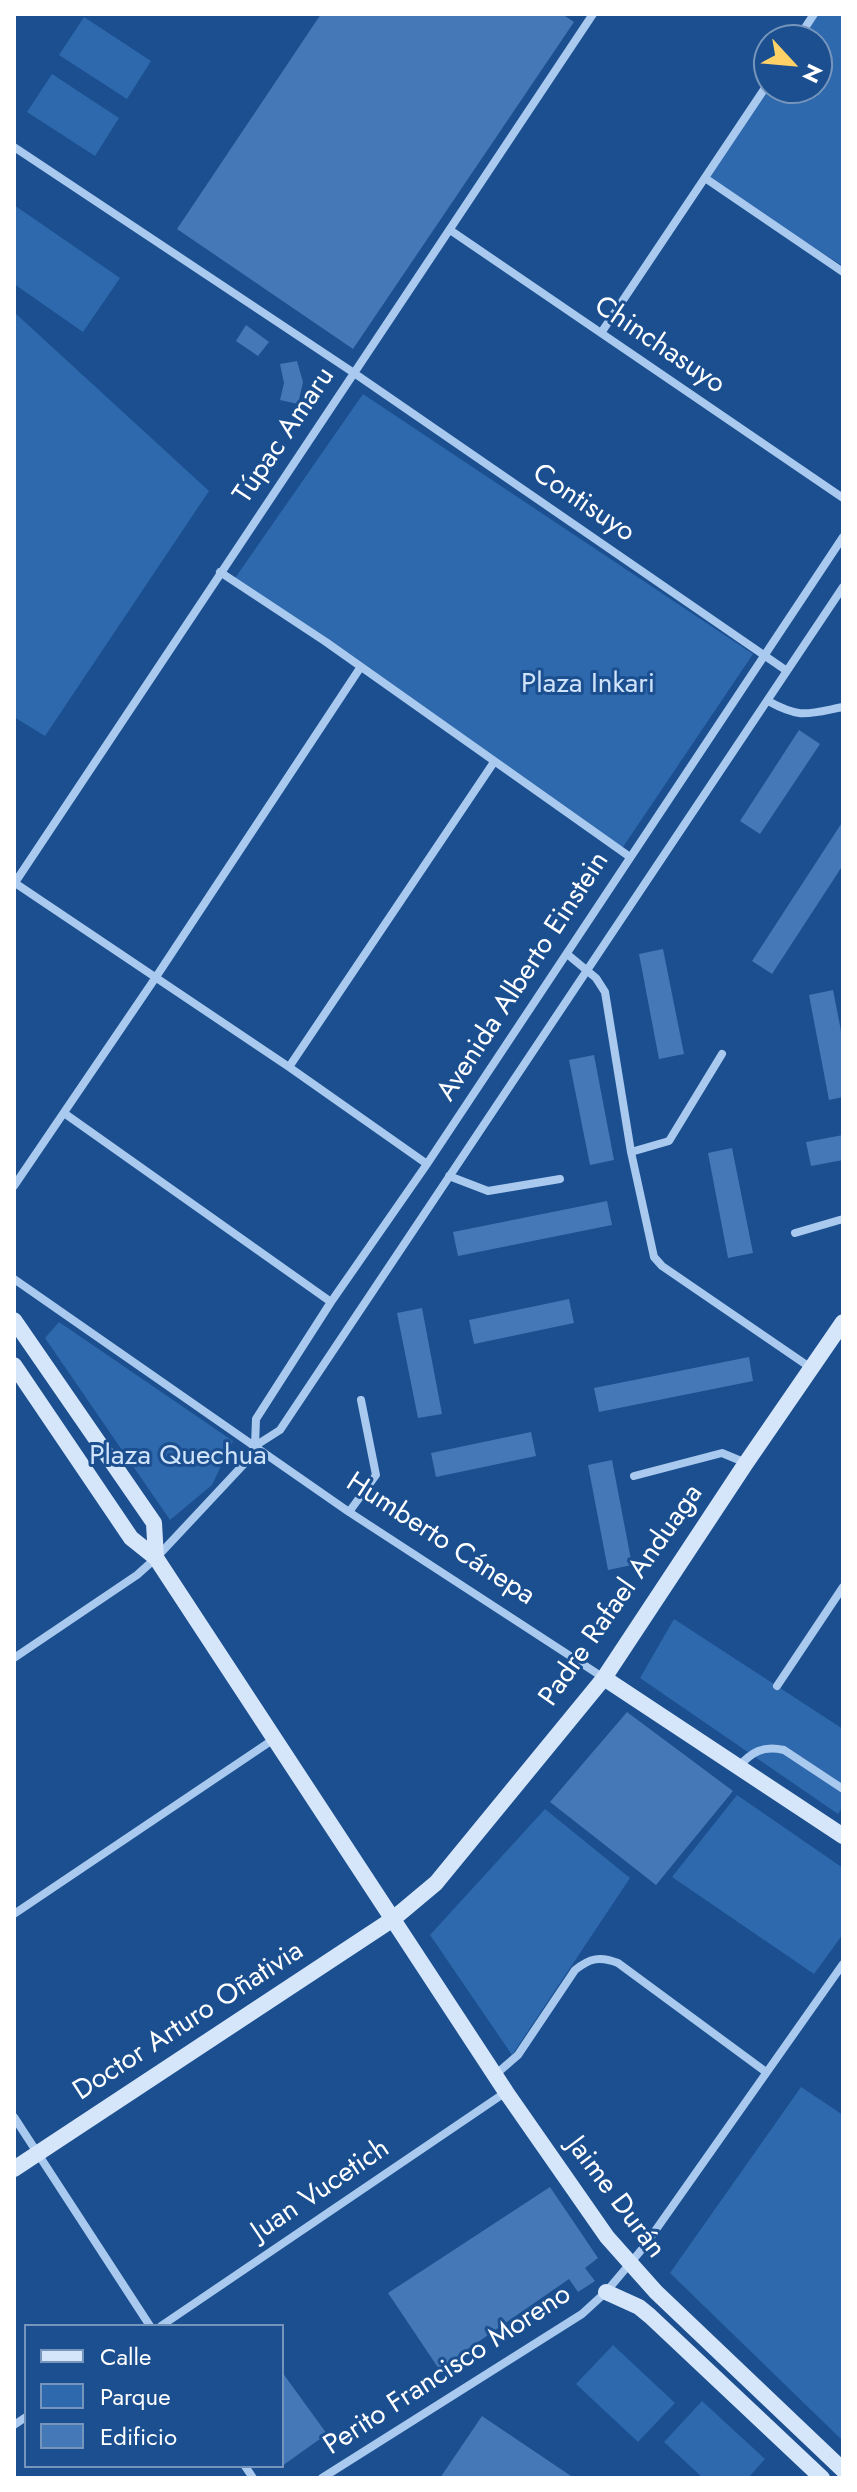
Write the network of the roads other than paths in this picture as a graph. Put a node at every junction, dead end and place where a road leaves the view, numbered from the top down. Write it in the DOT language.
graph roads {
  1 [pos="591,15"];
  2 [pos="754,104"];
  3 [pos="14,147"];
  4 [pos="705,178"];
  5 [pos="450,230"];
  6 [pos="843,272"];
  7 [pos="601,333"];
  8 [pos="354,373"];
  9 [pos="843,498"];
  10 [pos="843,537"];
  11 [pos="220,572"];
  12 [pos="843,587"];
  13 [pos="763,654"];
  14 [pos="360,668"];
  15 [pos="787,671"];
  16 [pos="768,701"];
  17 [pos="843,707"];
  18 [pos="494,762"];
  19 [pos="630,857"];
  20 [pos="14,884"];
  21 [pos="567,954"];
  22 [pos="587,969"];
  23 [pos="156,977"];
  24 [pos="722,1054"];
  25 [pos="289,1067"];
  26 [pos="64,1113"];
  27 [pos="631,1152"];
  28 [pos="427,1164"];
  29 [pos="449,1176"];
  30 [pos="560,1179"];
  31 [pos="14,1186"];
  32 [pos="843,1219"];
  33 [pos="795,1233"];
  34 [pos="14,1279"];
  35 [pos="331,1302"];
  36 [pos="14,1320"];
  37 [pos="843,1324"];
  38 [pos="14,1365"];
  39 [pos="811,1368"];
  40 [pos="361,1400"];
  41 [pos="255,1446"];
  42 [pos="746,1463"];
  43 [pos="634,1476"];
  44 [pos="349,1512"];
  45 [pos="156,1558"];
  46 [pos="843,1587"];
  47 [pos="14,1658"];
  48 [pos="604,1678"];
  49 [pos="777,1686"];
  50 [pos="274,1739"];
  51 [pos="738,1767"];
  52 [pos="843,1789"];
  53 [pos="841,1831"];
  54 [pos="14,1914"];
  55 [pos="393,1919"];
  56 [pos="843,1964"];
  57 [pos="766,2072"];
  58 [pos="495,2075"];
  59 [pos="506,2092"];
  60 [pos="14,2117"];
  61 [pos="37,2153"];
  62 [pos="14,2169"];
  63 [pos="629,2265"];
  64 [pos="606,2292"];
  65 [pos="149,2324"];
  66 [pos="164,2324"];
  67 [pos="843,2470"];
  68 [pos="322,2478"];
  69 [pos="822,2478"];
  1 -- 5 [label="street, Túpac Amaru"];
  2 -- 4 [label="street"];
  3 -- 8 [label="street, Contisuyo"];
  4 -- 6 [label="street"];
  4 -- 7 [label="street"];
  5 -- 7 [label="street, Chinchasuyo"];
  5 -- 8 [label="street, Túpac Amaru"];
  7 -- 9 [label="street, Chinchasuyo"];
  8 -- 11 [label="street, Túpac Amaru"];
  8 -- 13 [label="street, Contisuyo"];
  10 -- 13 [label="street, Avenida Alberto Einstein"];
  11 -- 14 [label="street"];
  11 -- 20 [label="street, Túpac Amaru"];
  12 -- 15 [label="street, Avenida Alberto Einstein"];
  13 -- 15 [label="street, Contisuyo"];
  13 -- 19 [label="street, Avenida Alberto Einstein"];
  14 -- 18 [label="street"];
  14 -- 23 [label="street"];
  15 -- 16 [label="street, Avenida Alberto Einstein"];
  16 -- 17 [label="street"];
  16 -- 22 [label="street, Avenida Alberto Einstein"];
  18 -- 19 [label="street"];
  18 -- 25 [label="street"];
  19 -- 21 [label="street, Avenida Alberto Einstein"];
  20 -- 23 [label="street"];
  21 -- 22 [label="street"];
  21 -- 28 [label="street, Avenida Alberto Einstein"];
  22 -- 27 [label="street"];
  22 -- 29 [label="street, Avenida Alberto Einstein"];
  23 -- 25 [label="street"];
  23 -- 26 [label="street"];
  24 -- 27 [label="street"];
  25 -- 28 [label="street"];
  26 -- 31 [label="street"];
  26 -- 35 [label="street"];
  27 -- 39 [label="street"];
  28 -- 35 [label="street, Avenida Alberto Einstein"];
  29 -- 30 [label="street"];
  29 -- 41 [label="street, Avenida Alberto Einstein"];
  32 -- 33 [label="street"];
  34 -- 41 [label="street, Humberto Cánepa"];
  35 -- 41 [label="street, Avenida Alberto Einstein"];
  36 -- 45 [label="street"];
  37 -- 39 [label="street, Padre Rafael Anduaga"];
  38 -- 45 [label="street"];
  39 -- 42 [label="street, Padre Rafael Anduaga"];
  40 -- 44 [label="street"];
  41 -- 44 [label="street, Humberto Cánepa"];
  41 -- 45 [label="street, Avenida Alberto Einstein"];
  42 -- 43 [label="street"];
  42 -- 48 [label="street, Padre Rafael Anduaga"];
  44 -- 48 [label="street, Humberto Cánepa"];
  45 -- 47 [label="street, Avenida Alberto Einstein"];
  45 -- 50 [label="street, Jaime Durán"];
  46 -- 49 [label="street"];
  48 -- 51 [label="street, Humberto Cánepa"];
  48 -- 55 [label="street, Padre Rafael Anduaga"];
  50 -- 54 [label="street"];
  50 -- 55 [label="street, Jaime Durán"];
  51 -- 52 [label="street"];
  51 -- 53 [label="street, Humberto Cánepa"];
  55 -- 58 [label="street, Jaime Durán"];
  55 -- 61 [label="street, Doctor Arturo Oñativia"];
  56 -- 57 [label="street, Perito Francisco Moreno"];
  57 -- 58 [label="street"];
  57 -- 63 [label="street, Perito Francisco Moreno"];
  58 -- 59 [label="street, Jaime Durán"];
  59 -- 63 [label="street, Jaime Durán"];
  59 -- 66 [label="street, Juan Vucetich"];
  60 -- 61 [label="street"];
  61 -- 62 [label="street, Doctor Arturo Oñativia"];
  61 -- 65 [label="street"];
  63 -- 64 [label="street, Perito Francisco Moreno"];
  63 -- 67 [label="street, Jaime Durán"];
  64 -- 68 [label="street, Perito Francisco Moreno"];
  64 -- 69 [label="street, Jaime Durán"];
}
